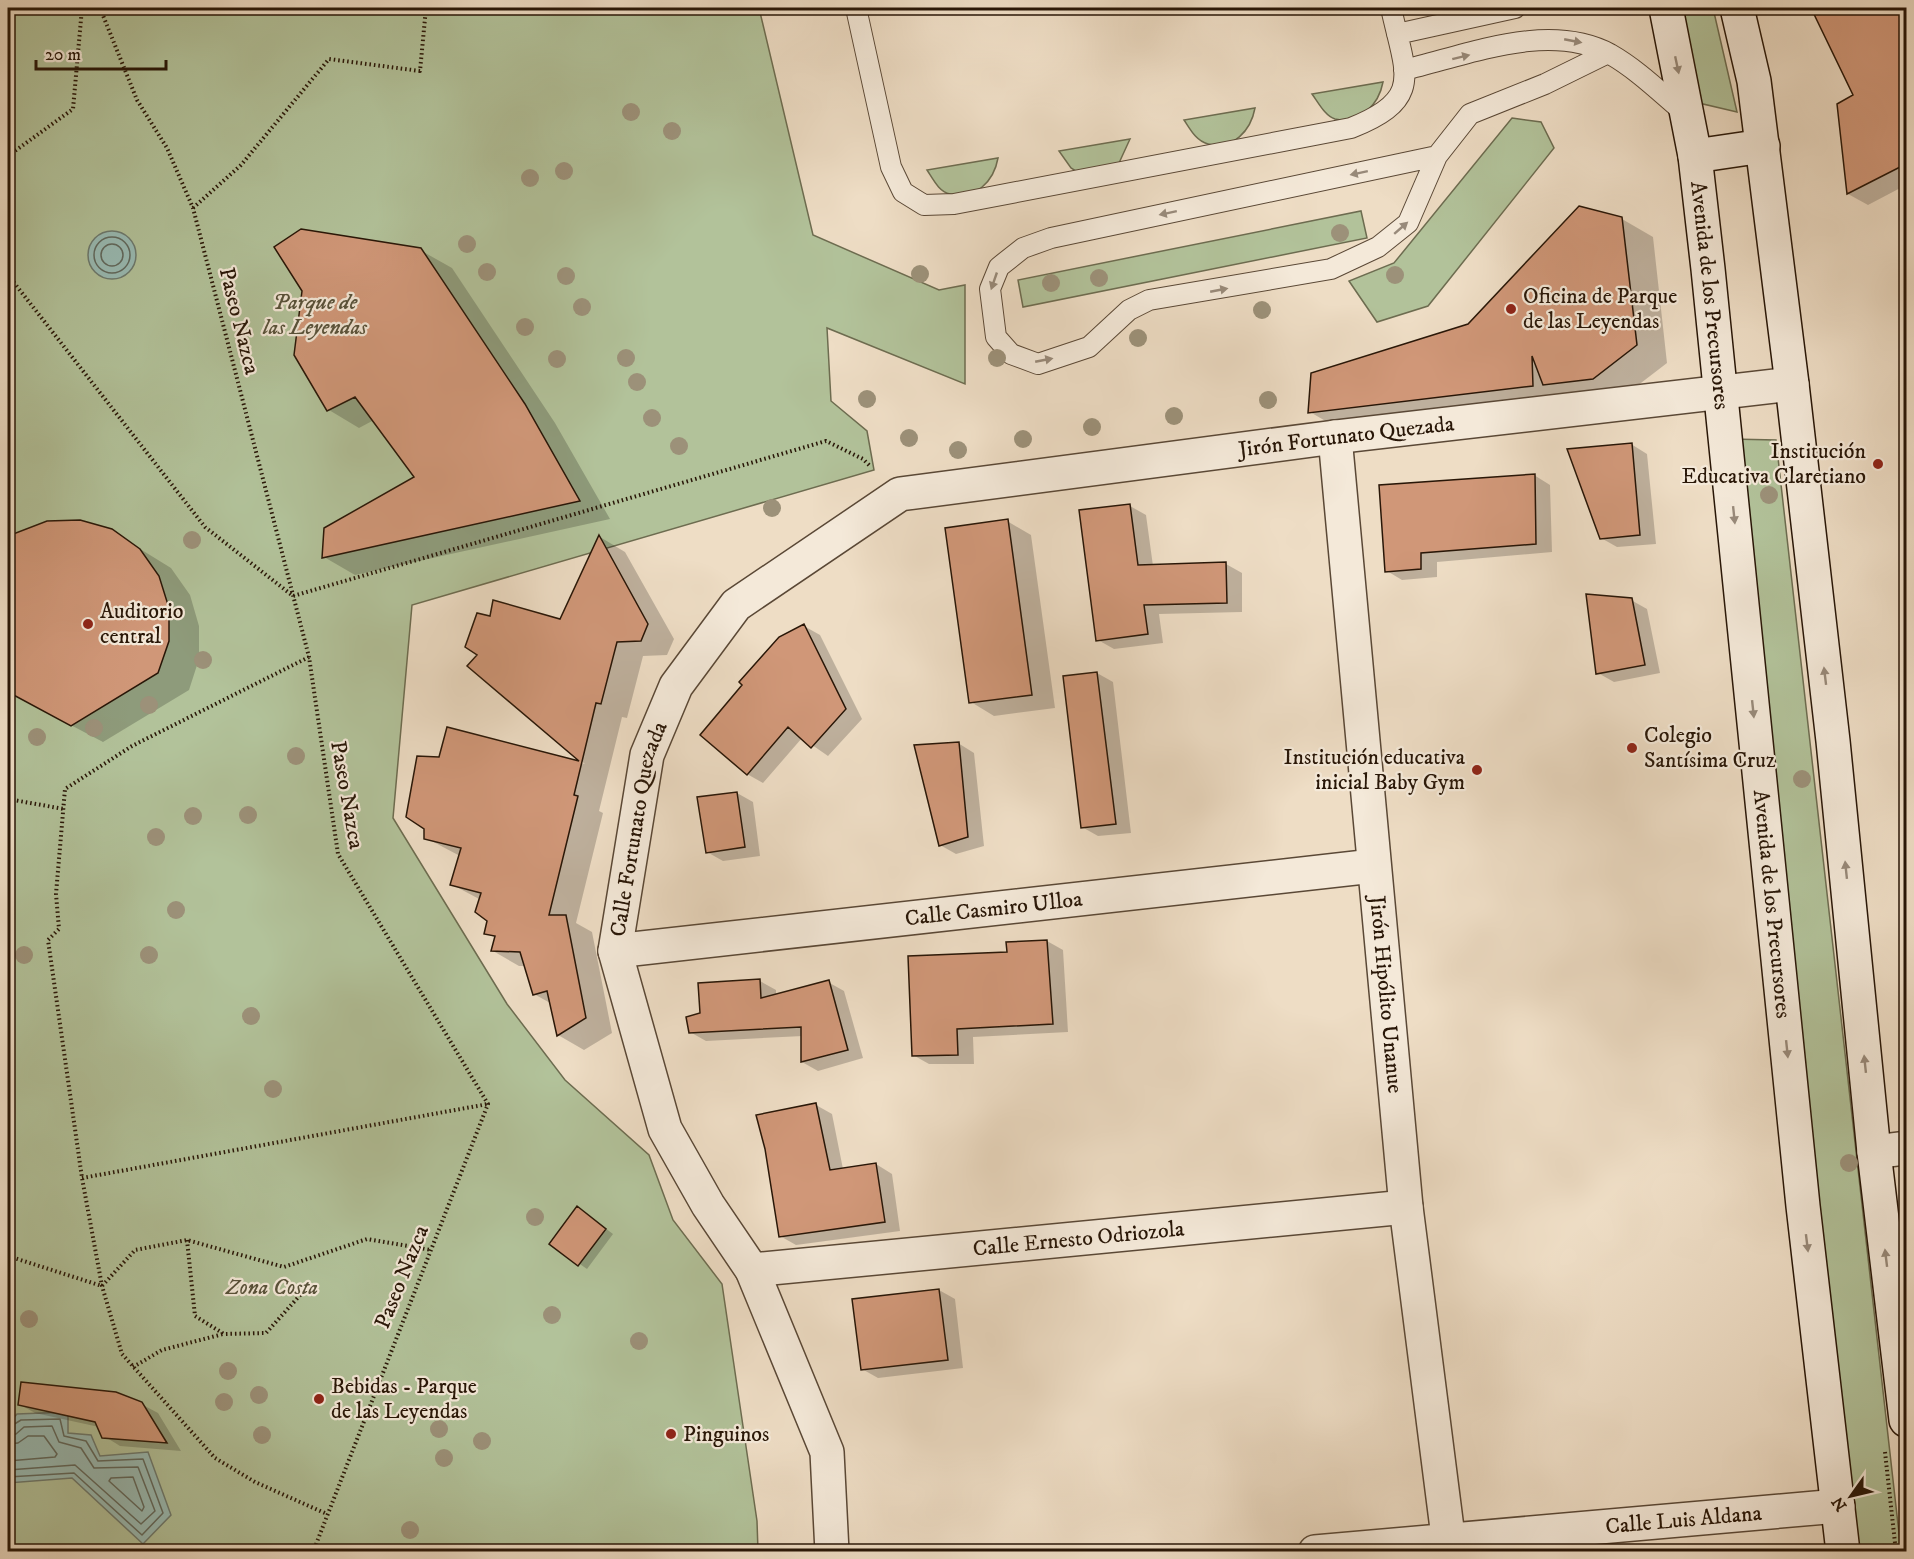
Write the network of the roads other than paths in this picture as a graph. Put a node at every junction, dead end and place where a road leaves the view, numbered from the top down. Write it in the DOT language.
graph roads {
  1 [pos="856,8"];
  2 [pos="1392,8"];
  3 [pos="1515,8"];
  4 [pos="1666,8"];
  5 [pos="1737,8"];
  6 [pos="1397,34"];
  7 [pos="1608,53"];
  8 [pos="1404,70"];
  9 [pos="1688,116"];
  10 [pos="1763,146"];
  11 [pos="1437,156"];
  12 [pos="1695,156"];
  13 [pos="1792,384"];
  14 [pos="1722,394"];
  15 [pos="1335,437"];
  16 [pos="900,494"];
  17 [pos="1373,866"];
  18 [pos="615,951"];
  19 [pos="1906,1148"];
  20 [pos="1874,1152"];
  21 [pos="1406,1207"];
  22 [pos="752,1270"];
  23 [pos="1906,1420"];
  24 [pos="1838,1506"];
  25 [pos="1449,1545"];
  26 [pos="832,1551"];
  27 [pos="1315,1551"];
  28 [pos="1843,1551"];
  1 -- 8 [label="lane"];
  2 -- 6 [label="lane"];
  3 -- 6 [label="lane"];
  4 -- 9 [label="street, Avenida de los Precursores, one-way"];
  5 -- 10 [label="street"];
  6 -- 8 [label="lane"];
  8 -- 7 [label="lane, one-way"];
  7 -- 9 [label="lane"];
  7 -- 11 [label="lane"];
  9 -- 12 [label="street, Avenida de los Precursores"];
  10 -- 12 [label="street"];
  10 -- 13 [label="street"];
  11 -- 11 [label="lane, one-way"];
  12 -- 14 [label="street, Avenida de los Precursores"];
  13 -- 14 [label="street, Jirón Fortunato Quezada"];
  20 -- 13 [label="street, one-way"];
  14 -- 15 [label="street, Jirón Fortunato Quezada"];
  14 -- 24 [label="street, Avenida de los Precursores, one-way"];
  15 -- 16 [label="street, Jirón Fortunato Quezada"];
  15 -- 17 [label="street, Jirón Hipólito Unanue"];
  16 -- 18 [label="street, Calle Fortunato Quezada"];
  17 -- 18 [label="street, Calle Casmiro Ulloa"];
  17 -- 21 [label="street, Jirón Hipólito Unanue"];
  18 -- 22 [label="street, Calle Fortunato Quezada"];
  19 -- 20 [label="street"];
  23 -- 20 [label="street, one-way"];
  21 -- 22 [label="street, Calle Ernesto Odriozola"];
  21 -- 25 [label="street, Jirón Hipólito Unanue"];
  22 -- 26 [label="street, Calle Fortunato Quezada"];
  24 -- 25 [label="street, Calle Luis Aldana"];
  24 -- 28 [label="street, Avenida de los Precursores"];
  25 -- 27 [label="street, Calle Luis Aldana"];
}
